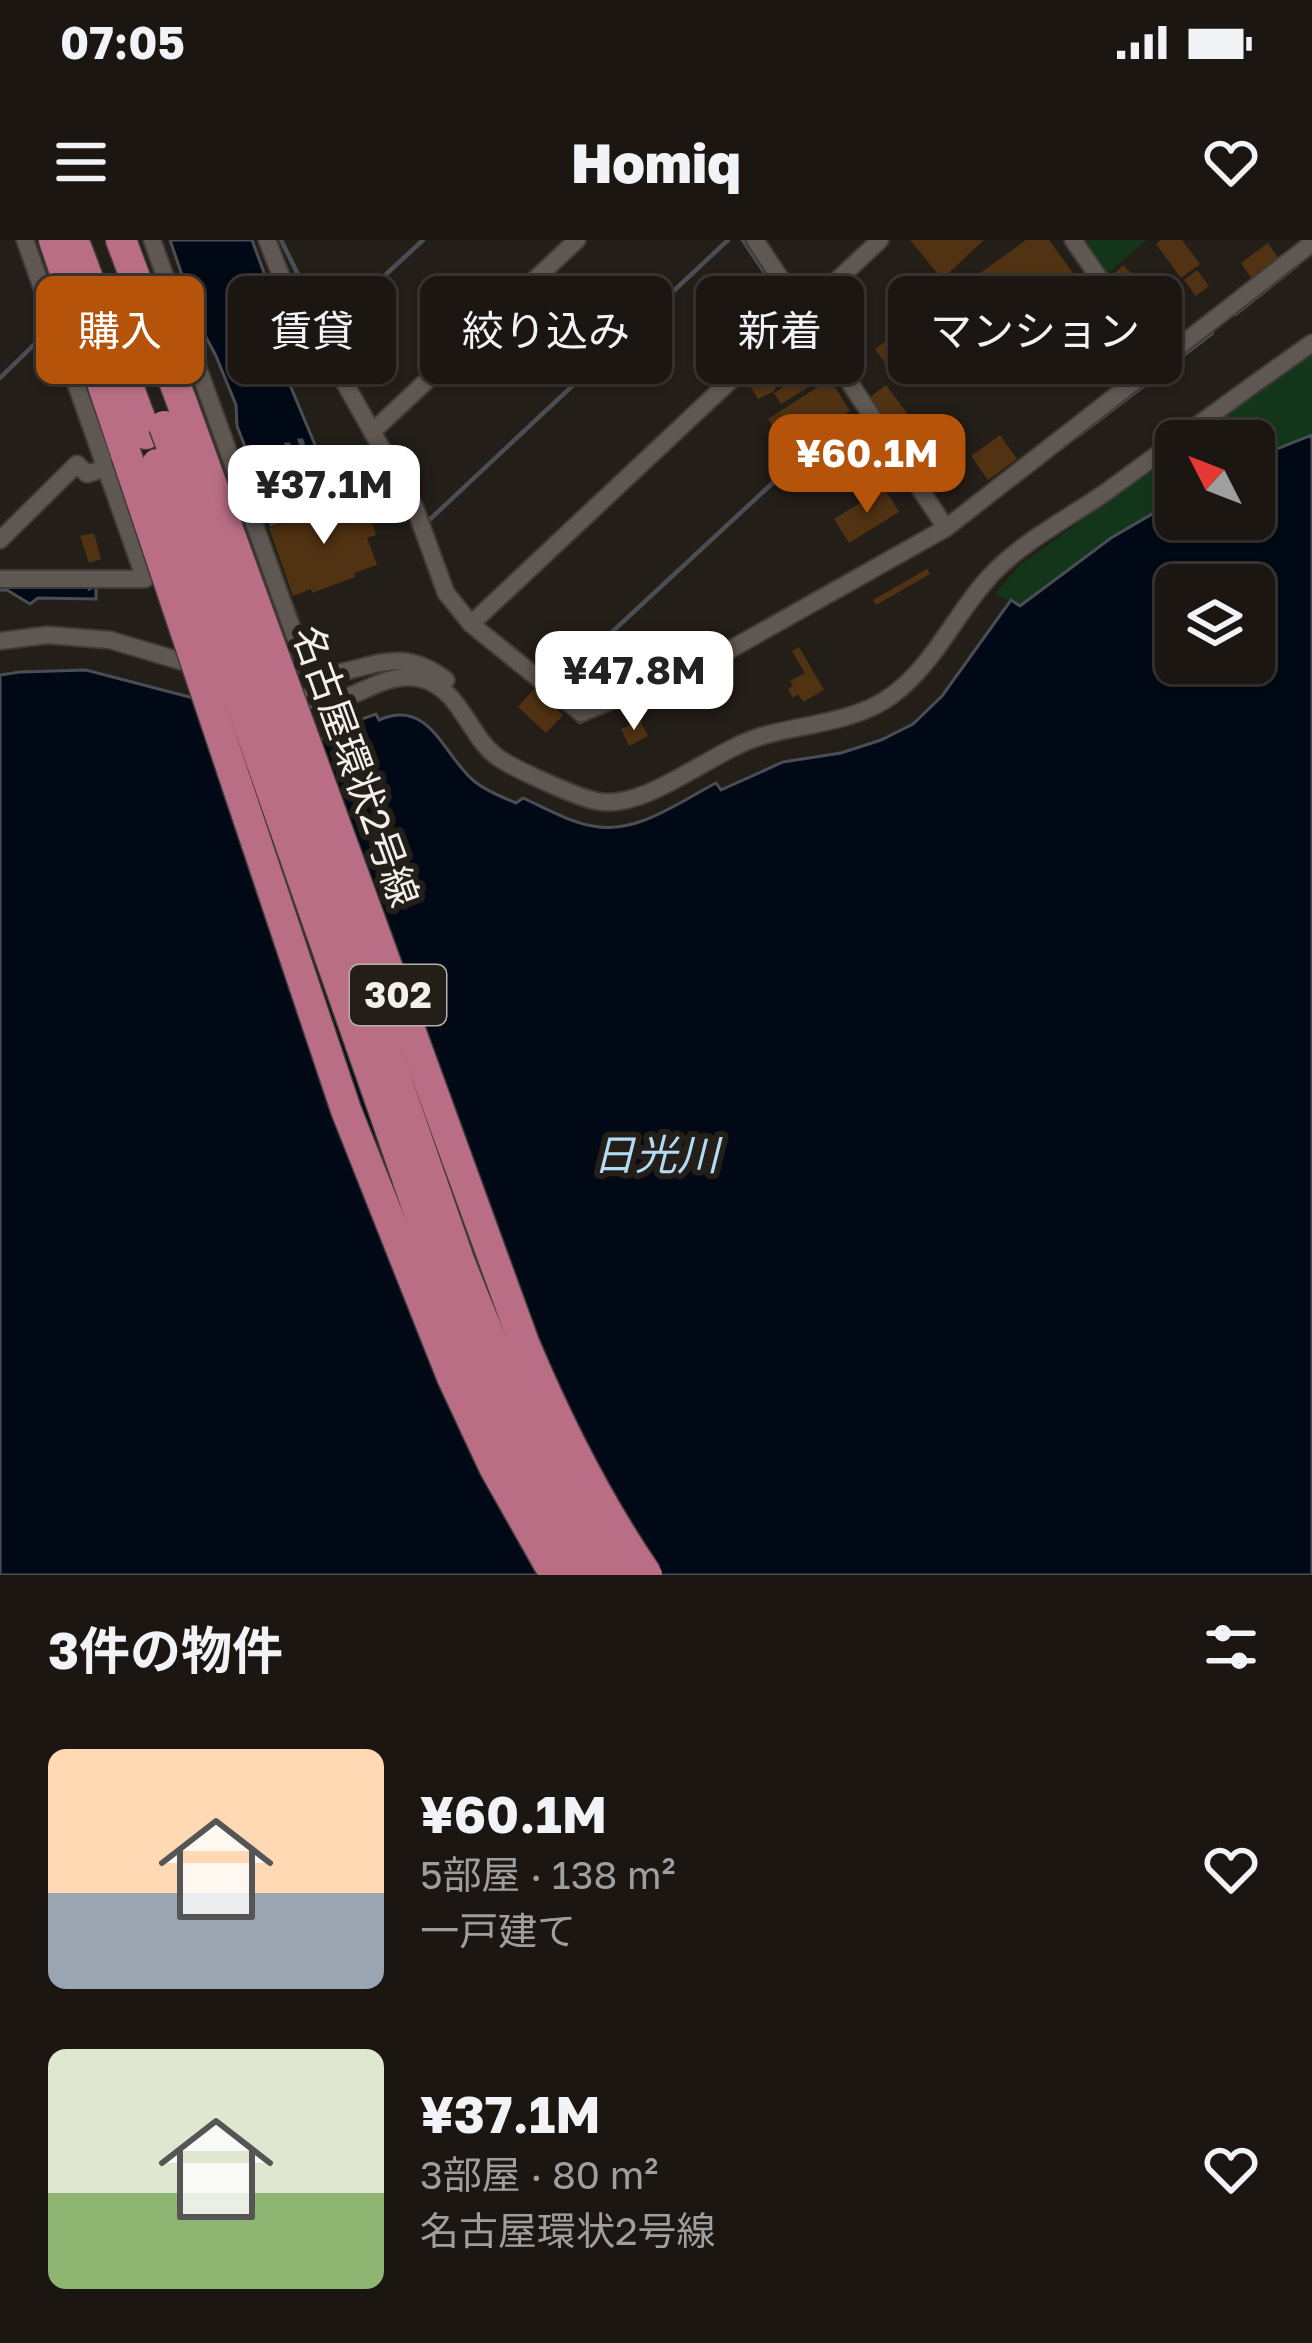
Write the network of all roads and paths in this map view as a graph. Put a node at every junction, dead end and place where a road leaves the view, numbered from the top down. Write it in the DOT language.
graph roads {
  1 [pos="26,240"];
  2 [pos="53,240"];
  3 [pos="74,240"];
  4 [pos="96,240"];
  5 [pos="122,240"];
  6 [pos="152,240"];
  7 [pos="267,240"];
  8 [pos="577,240"];
  9 [pos="755,240"];
  10 [pos="880,240"];
  11 [pos="1073,240"];
  12 [pos="1312,243"];
  13 [pos="779,276"];
  14 [pos="842,276"];
  15 [pos="1098,276"];
  16 [pos="1312,343"];
  17 [pos="726,384"];
  18 [pos="851,384"];
  19 [pos="372,432"];
  20 [pos="116,461"];
  21 [pos="946,528"];
  22 [pos="0,540"];
  23 [pos="0,579"];
  24 [pos="471,624"];
  25 [pos="0,641"];
  26 [pos="458,707"];
  27 [pos="555,1575"];
  28 [pos="587,1575"];
  29 [pos="616,1575"];
  30 [pos="647,1575"];
  1 -- 20 [label="street"];
  2 -- 20 [label="highway, 302"];
  3 -- 28 [label="highway, bridge"];
  4 -- 29 [label="highway, bridge"];
  5 -- 30 [label="highway, 名古屋環状2号線 / 302, bridge"];
  6 -- 26 [label="street"];
  7 -- 19 [label="street"];
  8 -- 19 [label="street"];
  9 -- 13 [label="street"];
  10 -- 14 [label="street"];
  11 -- 15 [label="street"];
  12 -- 21 [label="street"];
  16 -- 26 [label="street"];
  17 -- 24 [label="street"];
  18 -- 21 [label="street"];
  19 -- 24 [label="street"];
  20 -- 22 [label="street"];
  20 -- 23 [label="street"];
  20 -- 27 [label="highway, 302, bridge"];
  21 -- 24 [label="street"];
  25 -- 26 [label="street"];
}
